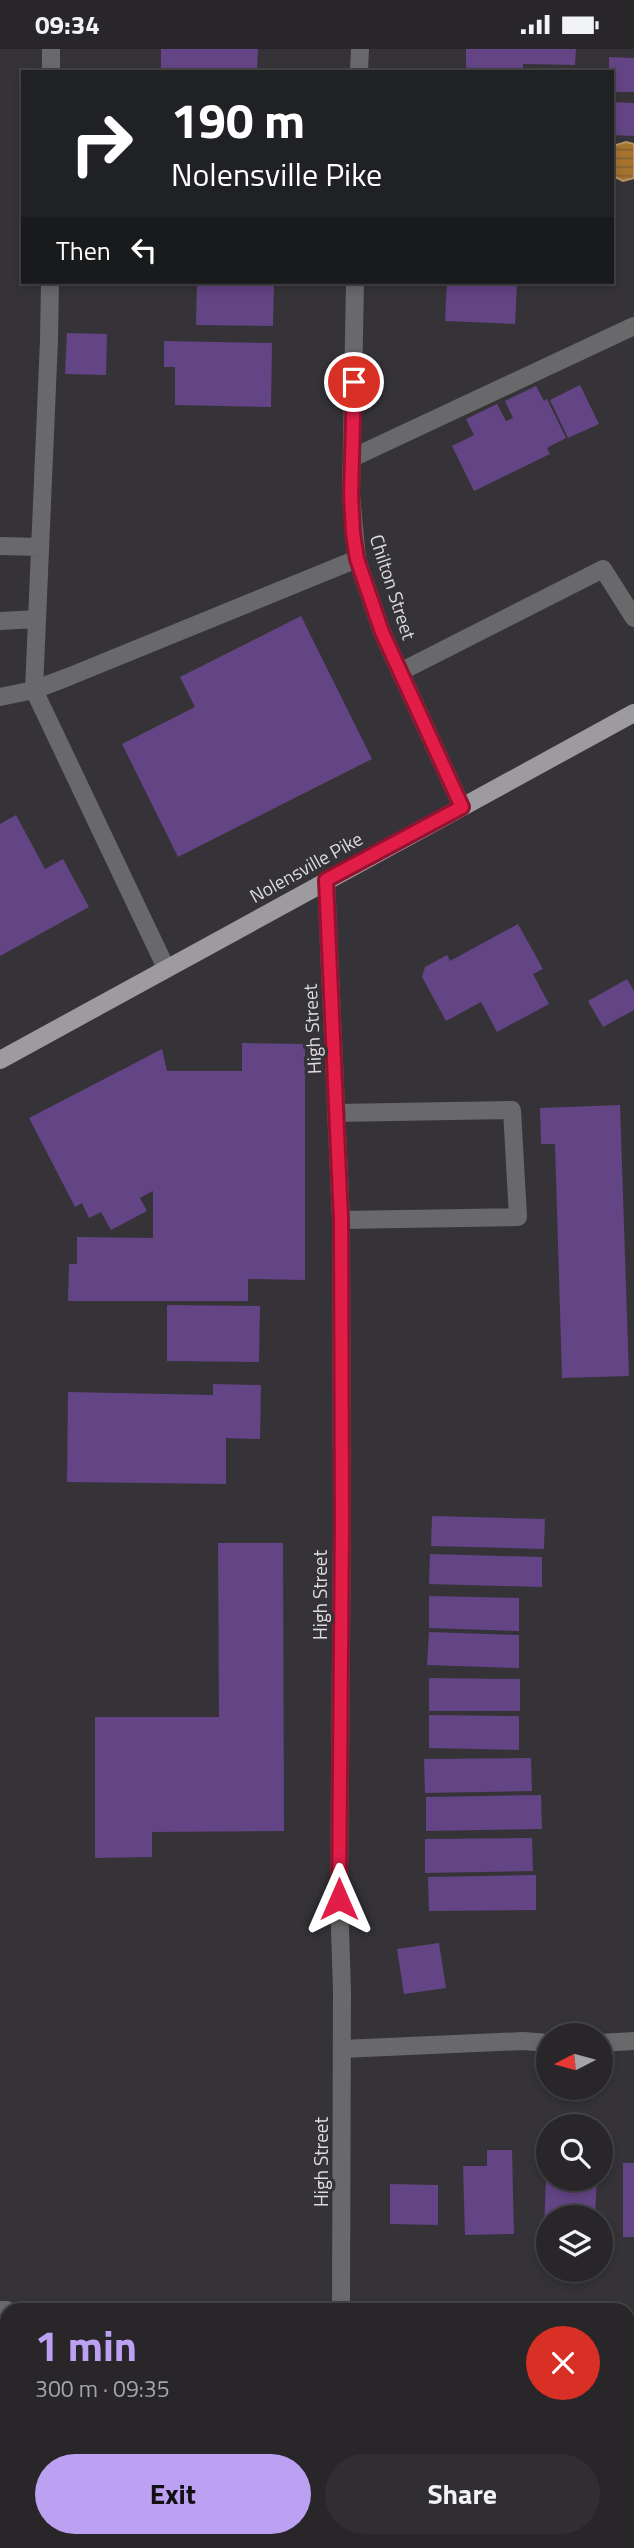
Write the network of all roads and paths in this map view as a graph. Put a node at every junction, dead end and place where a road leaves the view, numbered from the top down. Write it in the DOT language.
graph roads {
  1 [pos="51,49"];
  2 [pos="360,49"];
  3 [pos="51,70"];
  4 [pos="359,70"];
  5 [pos="50,284"];
  6 [pos="355,284"];
  7 [pos="634,326"];
  8 [pos="352,458"];
  9 [pos="0,546"];
  10 [pos="40,547"];
  11 [pos="357,559"];
  12 [pos="634,618"];
  13 [pos="37,619"];
  14 [pos="0,621"];
  15 [pos="400,672"];
  16 [pos="34,690"];
  17 [pos="0,697"];
  18 [pos="634,713"];
  19 [pos="462,807"];
  20 [pos="326,880"];
  21 [pos="166,968"];
  22 [pos="0,1060"];
  23 [pos="336,1113"];
  24 [pos="341,1220"];
  25 [pos="634,2041"];
  26 [pos="536,2042"];
  27 [pos="613,2042"];
  28 [pos="342,2049"];
  29 [pos="341,2303"];
  1 -- 3 [label="street"];
  2 -- 4 [label="street"];
  5 -- 10 [label="street"];
  6 -- 8 [label="street, Chilton Street"];
  7 -- 8 [label="street"];
  8 -- 11 [label="street, Chilton Street"];
  9 -- 10 [label="street"];
  10 -- 13 [label="street"];
  11 -- 15 [label="street, Chilton Street"];
  11 -- 16 [label="street"];
  12 -- 15 [label="street"];
  13 -- 14 [label="street"];
  13 -- 16 [label="street"];
  15 -- 19 [label="street, Chilton Street"];
  16 -- 17 [label="street"];
  16 -- 21 [label="street"];
  18 -- 19 [label="main road, Nolensville Pike"];
  19 -- 20 [label="main road, Nolensville Pike"];
  20 -- 21 [label="main road, Nolensville Pike"];
  20 -- 23 [label="street, High Street"];
  21 -- 22 [label="main road, Nolensville Pike"];
  23 -- 24 [label="street, High Street"];
  23 -- 24 [label="street"];
  24 -- 28 [label="street, High Street"];
  25 -- 27 [label="street"];
  26 -- 28 [label="street"];
  28 -- 29 [label="street, High Street"];
}
